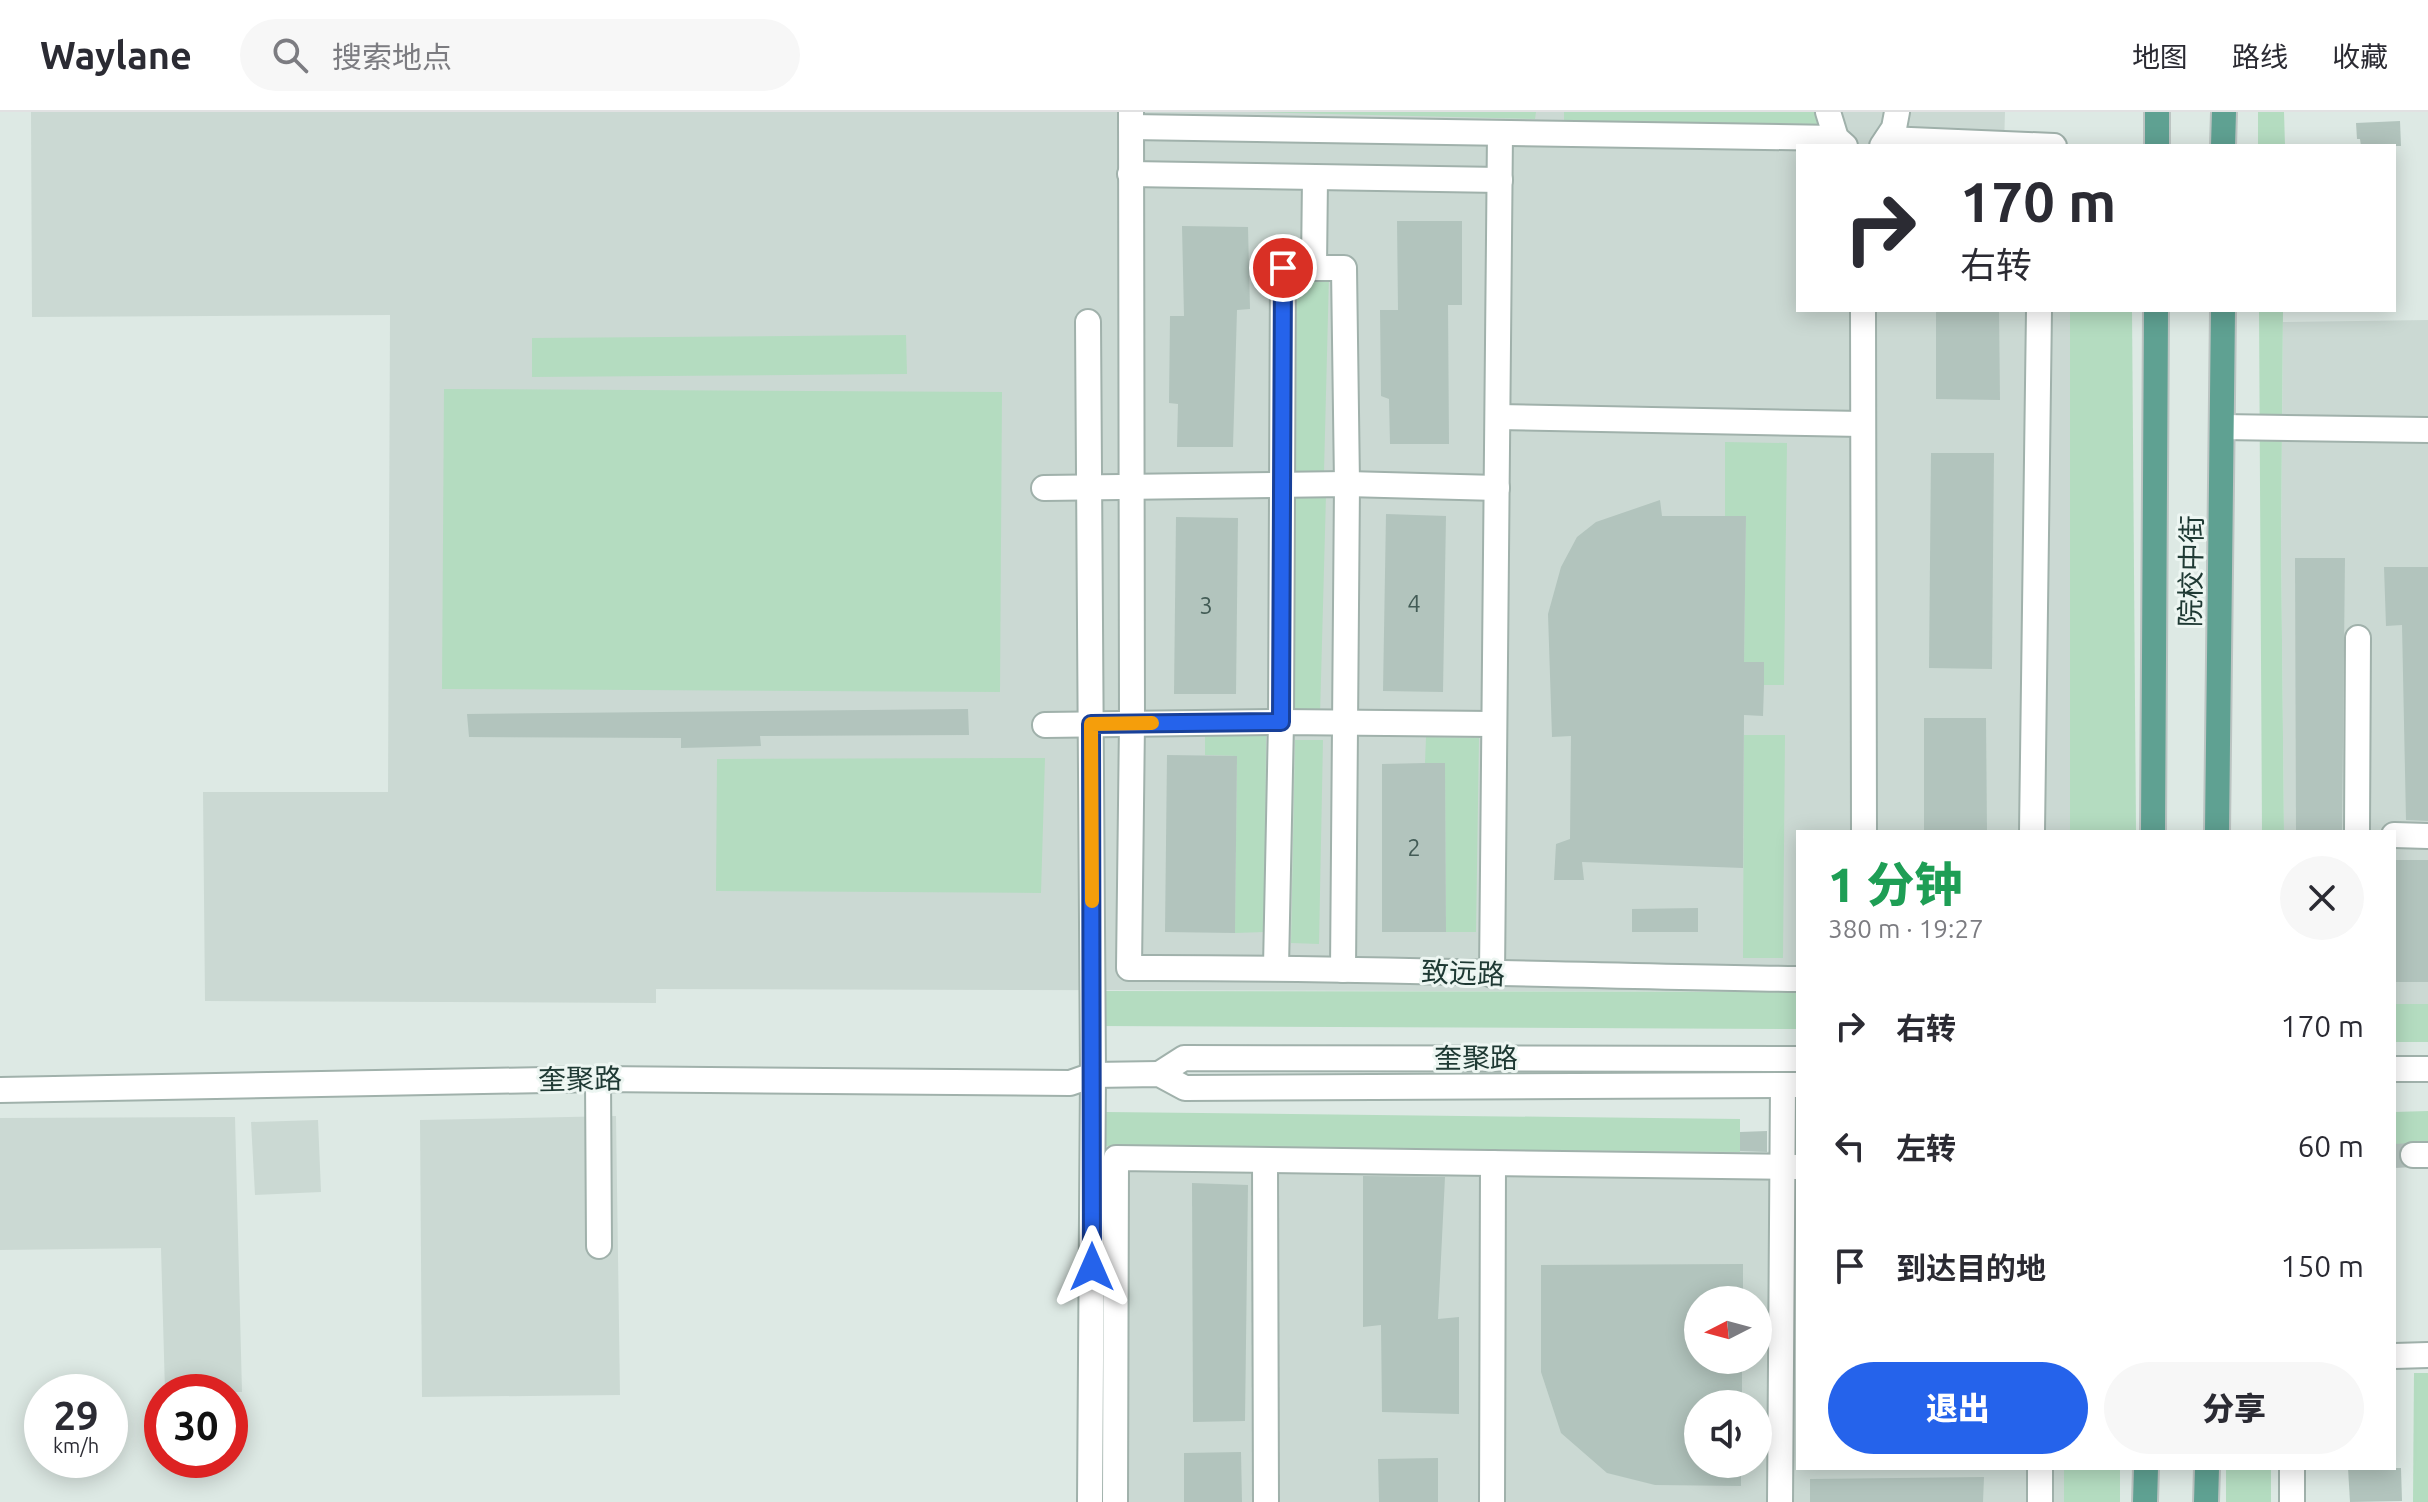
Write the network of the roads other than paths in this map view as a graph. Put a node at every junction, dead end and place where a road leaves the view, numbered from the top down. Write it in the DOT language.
graph roads {
  1 [pos="1828,112"];
  2 [pos="1897,112"];
  3 [pos="2157,112"];
  4 [pos="2224,112"];
  5 [pos="1131,119"];
  6 [pos="1556,123"];
  7 [pos="1500,133"];
  8 [pos="1840,142"];
  9 [pos="1885,143"];
  10 [pos="1941,144"];
  11 [pos="2157,144"];
  12 [pos="2223,144"];
  13 [pos="1130,174"];
  14 [pos="1315,178"];
  15 [pos="1500,180"];
  16 [pos="1314,267"];
  17 [pos="1863,312"];
  18 [pos="2039,312"];
  19 [pos="2156,312"];
  20 [pos="2223,312"];
  21 [pos="1088,322"];
  22 [pos="1498,417"];
  23 [pos="1862,424"];
  24 [pos="2222,427"];
  25 [pos="2428,430"];
  26 [pos="1347,484"];
  27 [pos="1282,485"];
  28 [pos="1090,487"];
  29 [pos="1132,487"];
  30 [pos="1044,488"];
  31 [pos="1497,488"];
  32 [pos="2358,638"];
  33 [pos="1281,722"];
  34 [pos="1132,723"];
  35 [pos="1344,723"];
  36 [pos="1091,724"];
  37 [pos="1493,724"];
  38 [pos="1045,725"];
  39 [pos="1864,830"];
  40 [pos="2032,830"];
  41 [pos="2153,830"];
  42 [pos="2217,830"];
  43 [pos="2357,830"];
  44 [pos="2396,835"];
  45 [pos="2428,836"];
  46 [pos="1276,967"];
  47 [pos="1343,970"];
  48 [pos="1492,975"];
  49 [pos="1796,979"];
  50 [pos="1796,1059"];
  51 [pos="2396,1069"];
  52 [pos="2428,1069"];
  53 [pos="1159,1074"];
  54 [pos="1093,1075"];
  55 [pos="598,1079"];
  56 [pos="1791,1085"];
  57 [pos="0,1090"];
  58 [pos="1265,1162"];
  59 [pos="1493,1163"];
  60 [pos="1790,1167"];
  61 [pos="599,1246"];
  62 [pos="2428,1355"];
  63 [pos="2396,1356"];
  64 [pos="1789,1450"];
  65 [pos="2040,1470"];
  66 [pos="2146,1470"];
  67 [pos="2207,1470"];
  68 [pos="2292,1470"];
  69 [pos="1090,1502"];
  70 [pos="1115,1502"];
  71 [pos="1266,1502"];
  72 [pos="1492,1502"];
  73 [pos="1780,1502"];
  74 [pos="2040,1502"];
  75 [pos="2145,1502"];
  76 [pos="2206,1502"];
  77 [pos="2292,1502"];
  1 -- 8 [label="street"];
  2 -- 9 [label="street"];
  3 -- 11 [label="main road"];
  4 -- 12 [label="main road"];
  5 -- 7 [label="street"];
  5 -- 13 [label="street"];
  6 -- 7 [label="street"];
  6 -- 8 [label="street"];
  7 -- 15 [label="street"];
  9 -- 10 [label="street"];
  13 -- 14 [label="street"];
  13 -- 29 [label="street"];
  14 -- 15 [label="street"];
  14 -- 16 [label="street"];
  15 -- 22 [label="street"];
  16 -- 26 [label="street"];
  16 -- 27 [label="street"];
  17 -- 23 [label="street"];
  18 -- 40 [label="street"];
  19 -- 41 [label="main road, 院校中街"];
  20 -- 24 [label="main road, 院校中街"];
  21 -- 28 [label="street"];
  22 -- 23 [label="street"];
  22 -- 31 [label="street"];
  23 -- 39 [label="street"];
  24 -- 25 [label="street"];
  24 -- 42 [label="main road, 院校中街"];
  26 -- 27 [label="street"];
  26 -- 31 [label="street"];
  26 -- 35 [label="street"];
  27 -- 29 [label="street"];
  27 -- 33 [label="street"];
  28 -- 29 [label="street"];
  28 -- 30 [label="street"];
  28 -- 36 [label="street"];
  29 -- 34 [label="street"];
  31 -- 37 [label="street"];
  32 -- 43 [label="street"];
  33 -- 34 [label="street"];
  33 -- 35 [label="street"];
  33 -- 46 [label="street"];
  34 -- 36 [label="street"];
  34 -- 46 [label="street, 致远路"];
  35 -- 37 [label="street"];
  35 -- 47 [label="street"];
  36 -- 38 [label="street"];
  36 -- 54 [label="street"];
  37 -- 48 [label="street"];
  44 -- 45 [label="street"];
  46 -- 47 [label="street, 致远路"];
  47 -- 48 [label="street, 致远路"];
  48 -- 49 [label="street, 致远路"];
  50 -- 53 [label="street, 奎聚路"];
  51 -- 52 [label="street"];
  53 -- 54 [label="street, 奎聚路"];
  53 -- 56 [label="street, 奎聚路"];
  54 -- 55 [label="street, 奎聚路"];
  54 -- 69 [label="street"];
  55 -- 57 [label="street, 奎聚路"];
  55 -- 61 [label="street"];
  56 -- 60 [label="street"];
  58 -- 59 [label="street"];
  58 -- 70 [label="street"];
  58 -- 71 [label="street"];
  59 -- 60 [label="street"];
  59 -- 72 [label="street"];
  60 -- 64 [label="street"];
  62 -- 63 [label="street"];
  64 -- 73 [label="street"];
  65 -- 74 [label="street"];
  66 -- 75 [label="main road"];
  67 -- 76 [label="main road"];
  68 -- 77 [label="street"];
}
